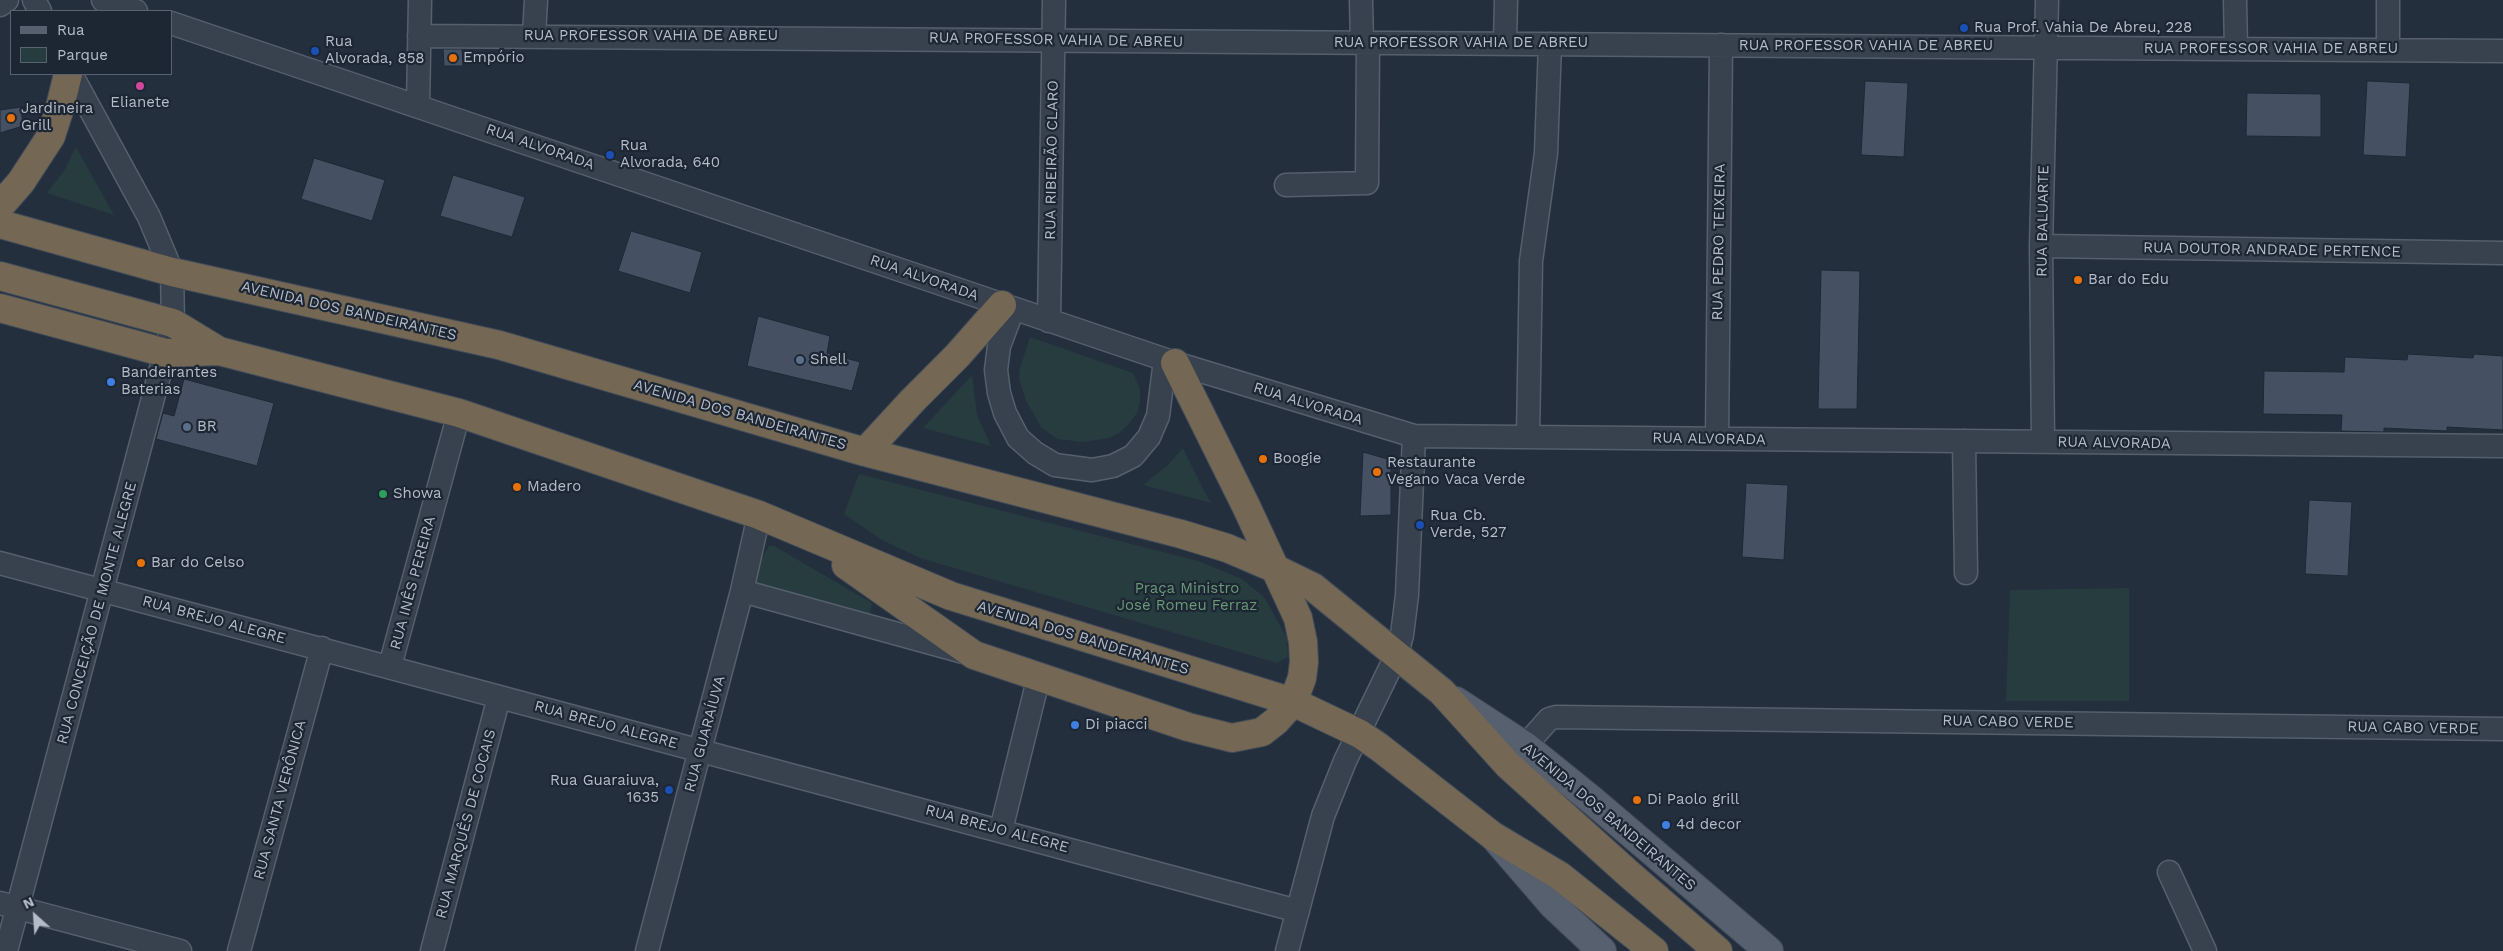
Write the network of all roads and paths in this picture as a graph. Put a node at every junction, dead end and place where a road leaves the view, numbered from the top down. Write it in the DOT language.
graph roads {
  1 [pos="8,0"];
  2 [pos="103,0"];
  3 [pos="420,0"];
  4 [pos="536,0"];
  5 [pos="1054,0"];
  6 [pos="1361,0"];
  7 [pos="1506,0"];
  8 [pos="2047,0"];
  9 [pos="2235,0"];
  10 [pos="2388,0"];
  11 [pos="0,5"];
  12 [pos="133,10"];
  13 [pos="172,23"];
  14 [pos="419,36"];
  15 [pos="534,36"];
  16 [pos="1054,40"];
  17 [pos="1365,42"];
  18 [pos="1505,44"];
  19 [pos="1550,44"];
  20 [pos="1721,45"];
  21 [pos="2047,48"];
  22 [pos="2236,49"];
  23 [pos="2388,50"];
  24 [pos="2503,51"];
  25 [pos="70,75"];
  26 [pos="71,75"];
  27 [pos="418,106"];
  28 [pos="1286,185"];
  29 [pos="0,206"];
  30 [pos="0,224"];
  31 [pos="2041,246"];
  32 [pos="2503,253"];
  33 [pos="172,272"];
  34 [pos="0,276"];
  35 [pos="1007,307"];
  36 [pos="0,308"];
  37 [pos="1049,321"];
  38 [pos="173,323"];
  39 [pos="219,351"];
  40 [pos="166,353"];
  41 [pos="1170,361"];
  42 [pos="459,413"];
  43 [pos="1414,436"];
  44 [pos="1528,437"];
  45 [pos="1717,439"];
  46 [pos="1964,441"];
  47 [pos="2043,442"];
  48 [pos="2503,446"];
  49 [pos="865,452"];
  50 [pos="759,515"];
  51 [pos="803,534"];
  52 [pos="0,563"];
  53 [pos="1276,569"];
  54 [pos="1966,573"];
  55 [pos="102,590"];
  56 [pos="742,591"];
  57 [pos="322,648"];
  58 [pos="1397,654"];
  59 [pos="974,655"];
  60 [pos="390,666"];
  61 [pos="1040,676"];
  62 [pos="1442,692"];
  63 [pos="499,697"];
  64 [pos="1293,702"];
  65 [pos="2503,729"];
  66 [pos="1360,734"];
  67 [pos="1525,746"];
  68 [pos="700,750"];
  69 [pos="1001,830"];
  70 [pos="1493,836"];
  71 [pos="2169,872"];
  72 [pos="9,905"];
  73 [pos="1298,911"];
  74 [pos="6,951"];
  75 [pos="180,951"];
  76 [pos="239,951"];
  77 [pos="432,951"];
  78 [pos="647,951"];
  79 [pos="1287,951"];
  80 [pos="1602,951"];
  81 [pos="1654,951"];
  82 [pos="1718,951"];
  83 [pos="1769,951"];
  84 [pos="2205,951"];
  1 -- 11 [label="street"];
  2 -- 12 [label="street"];
  3 -- 14 [label="street"];
  4 -- 15 [label="street"];
  5 -- 16 [label="street, RUA RIBEIRÃO CLARO"];
  6 -- 17 [label="street"];
  7 -- 18 [label="street"];
  8 -- 21 [label="street, RUA BALUARTE"];
  9 -- 22 [label="street"];
  10 -- 23 [label="street"];
  13 -- 27 [label="street, RUA ALVORADA"];
  14 -- 15 [label="street, RUA PROFESSOR VAHIA DE ABREU"];
  14 -- 27 [label="street"];
  15 -- 16 [label="street, RUA PROFESSOR VAHIA DE ABREU"];
  16 -- 17 [label="street, RUA PROFESSOR VAHIA DE ABREU"];
  16 -- 37 [label="street, RUA RIBEIRÃO CLARO"];
  17 -- 18 [label="street, RUA PROFESSOR VAHIA DE ABREU"];
  17 -- 28 [label="street"];
  18 -- 19 [label="street, RUA PROFESSOR VAHIA DE ABREU"];
  19 -- 20 [label="street, RUA PROFESSOR VAHIA DE ABREU"];
  19 -- 44 [label="street"];
  20 -- 21 [label="street, RUA PROFESSOR VAHIA DE ABREU"];
  20 -- 45 [label="street, RUA PEDRO TEIXEIRA"];
  21 -- 22 [label="street, RUA PROFESSOR VAHIA DE ABREU"];
  21 -- 31 [label="street, RUA BALUARTE"];
  22 -- 23 [label="street, RUA PROFESSOR VAHIA DE ABREU"];
  23 -- 24 [label="street, RUA PROFESSOR VAHIA DE ABREU"];
  25 -- 29 [label="highway"];
  26 -- 33 [label="street"];
  27 -- 35 [label="street, RUA ALVORADA"];
  30 -- 33 [label="highway, AVENIDA DOS BANDEIRANTES"];
  31 -- 32 [label="street, RUA DOUTOR ANDRADE PERTENCE"];
  31 -- 47 [label="street, RUA BALUARTE"];
  33 -- 38 [label="street, RUA CONCEIÇÃO DE MONTE ALEGRE"];
  33 -- 49 [label="highway, AVENIDA DOS BANDEIRANTES"];
  34 -- 38 [label="highway, AVENIDA DOS BANDEIRANTES"];
  35 -- 37 [label="street, RUA ALVORADA"];
  35 -- 41 [label="street"];
  35 -- 49 [label="highway"];
  36 -- 40 [label="highway, AVENIDA DOS BANDEIRANTES"];
  37 -- 41 [label="street, RUA ALVORADA"];
  38 -- 39 [label="highway, AVENIDA DOS BANDEIRANTES"];
  38 -- 40 [label="street, RUA CONCEIÇÃO DE MONTE ALEGRE"];
  39 -- 40 [label="highway, AVENIDA DOS BANDEIRANTES"];
  39 -- 42 [label="highway, AVENIDA DOS BANDEIRANTES"];
  40 -- 55 [label="street, RUA CONCEIÇÃO DE MONTE ALEGRE"];
  41 -- 43 [label="street, RUA ALVORADA"];
  41 -- 53 [label="highway"];
  42 -- 50 [label="highway, AVENIDA DOS BANDEIRANTES"];
  42 -- 60 [label="street, RUA INÊS PEREIRA"];
  43 -- 44 [label="street, RUA ALVORADA"];
  43 -- 58 [label="street"];
  44 -- 45 [label="street, RUA ALVORADA"];
  45 -- 46 [label="street, RUA ALVORADA"];
  46 -- 47 [label="street, RUA ALVORADA"];
  46 -- 54 [label="street"];
  47 -- 48 [label="street, RUA ALVORADA"];
  49 -- 53 [label="highway, AVENIDA DOS BANDEIRANTES"];
  50 -- 51 [label="highway, AVENIDA DOS BANDEIRANTES"];
  50 -- 56 [label="street, RUA GUARAÍUVA"];
  51 -- 59 [label="highway"];
  51 -- 64 [label="highway, AVENIDA DOS BANDEIRANTES"];
  52 -- 55 [label="street, RUA BREJO ALEGRE"];
  53 -- 58 [label="highway, AVENIDA DOS BANDEIRANTES"];
  53 -- 64 [label="highway"];
  55 -- 57 [label="street, RUA BREJO ALEGRE"];
  55 -- 72 [label="street, RUA CONCEIÇÃO DE MONTE ALEGRE"];
  56 -- 59 [label="street"];
  56 -- 68 [label="street, RUA GUARAÍUVA"];
  57 -- 60 [label="street, RUA BREJO ALEGRE"];
  57 -- 76 [label="street, RUA SANTA VERÔNICA"];
  58 -- 62 [label="highway, AVENIDA DOS BANDEIRANTES"];
  58 -- 66 [label="street"];
  59 -- 61 [label="highway"];
  60 -- 63 [label="street, RUA BREJO ALEGRE"];
  61 -- 64 [label="highway"];
  61 -- 69 [label="street"];
  62 -- 67 [label="main road, AVENIDA DOS BANDEIRANTES"];
  62 -- 82 [label="highway, AVENIDA DOS BANDEIRANTES"];
  63 -- 68 [label="street, RUA BREJO ALEGRE"];
  63 -- 77 [label="street, RUA MARQUÊS DE COCAIS"];
  64 -- 66 [label="highway, AVENIDA DOS BANDEIRANTES"];
  65 -- 67 [label="street, RUA CABO VERDE"];
  66 -- 70 [label="highway, AVENIDA DOS BANDEIRANTES"];
  66 -- 73 [label="street"];
  67 -- 83 [label="main road, AVENIDA DOS BANDEIRANTES"];
  68 -- 69 [label="street, RUA BREJO ALEGRE"];
  68 -- 78 [label="street, RUA GUARAÍUVA"];
  69 -- 73 [label="street, RUA BREJO ALEGRE"];
  70 -- 80 [label="main road, AVENIDA DOS BANDEIRANTES"];
  70 -- 81 [label="highway, AVENIDA DOS BANDEIRANTES"];
  71 -- 84 [label="street"];
  72 -- 74 [label="street, RUA CONCEIÇÃO DE MONTE ALEGRE"];
  72 -- 75 [label="street"];
  73 -- 79 [label="street"];
}
